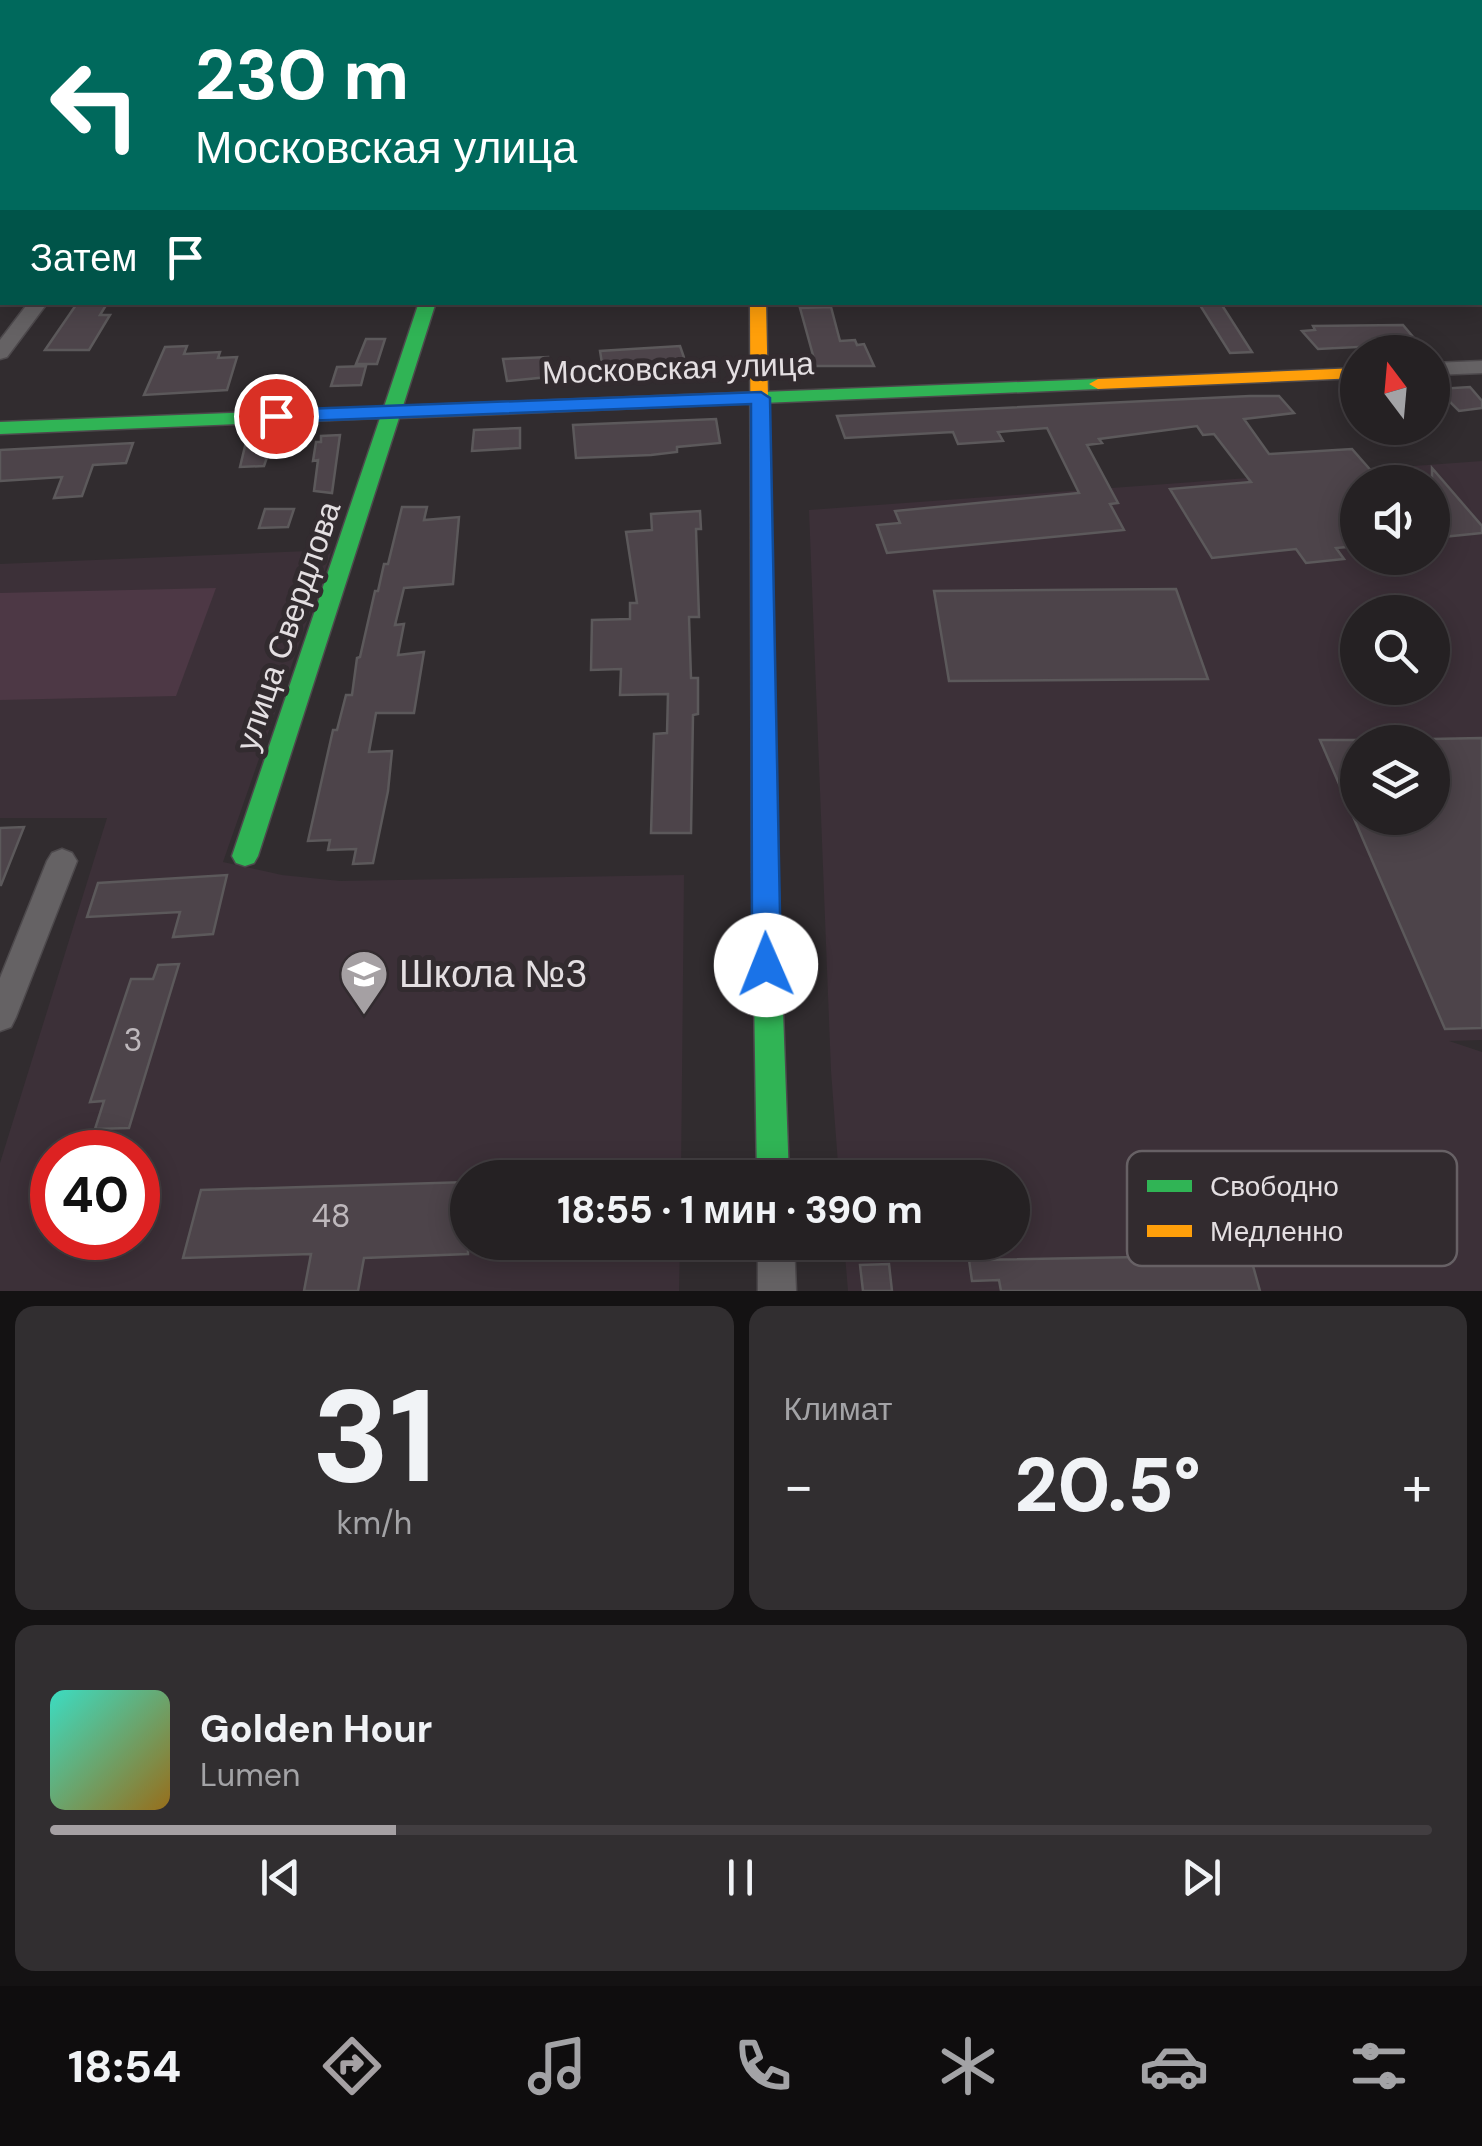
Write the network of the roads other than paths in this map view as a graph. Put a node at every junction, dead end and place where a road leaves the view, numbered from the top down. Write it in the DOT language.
graph roads {
  1 [pos="37,305"];
  2 [pos="427,305"];
  3 [pos="758,305"];
  4 [pos="0,353"];
  5 [pos="1482,367"];
  6 [pos="1450,368"];
  7 [pos="1340,373"];
  8 [pos="761,398"];
  9 [pos="394,411"];
  10 [pos="0,428"];
  11 [pos="245,856"];
  12 [pos="62,861"];
  13 [pos="0,1017"];
  14 [pos="773,1160"];
  15 [pos="776,1260"];
  16 [pos="777,1291"];
  1 -- 4 [label="street"];
  2 -- 9 [label="street, улица Свердлова"];
  3 -- 8 [label="street"];
  5 -- 6 [label="street"];
  7 -- 8 [label="street, Московская улица"];
  8 -- 9 [label="street, Московская улица"];
  8 -- 14 [label="street"];
  9 -- 10 [label="street, Московская улица"];
  9 -- 11 [label="street, улица Свердлова"];
  12 -- 13 [label="street"];
  15 -- 16 [label="street"];
}
